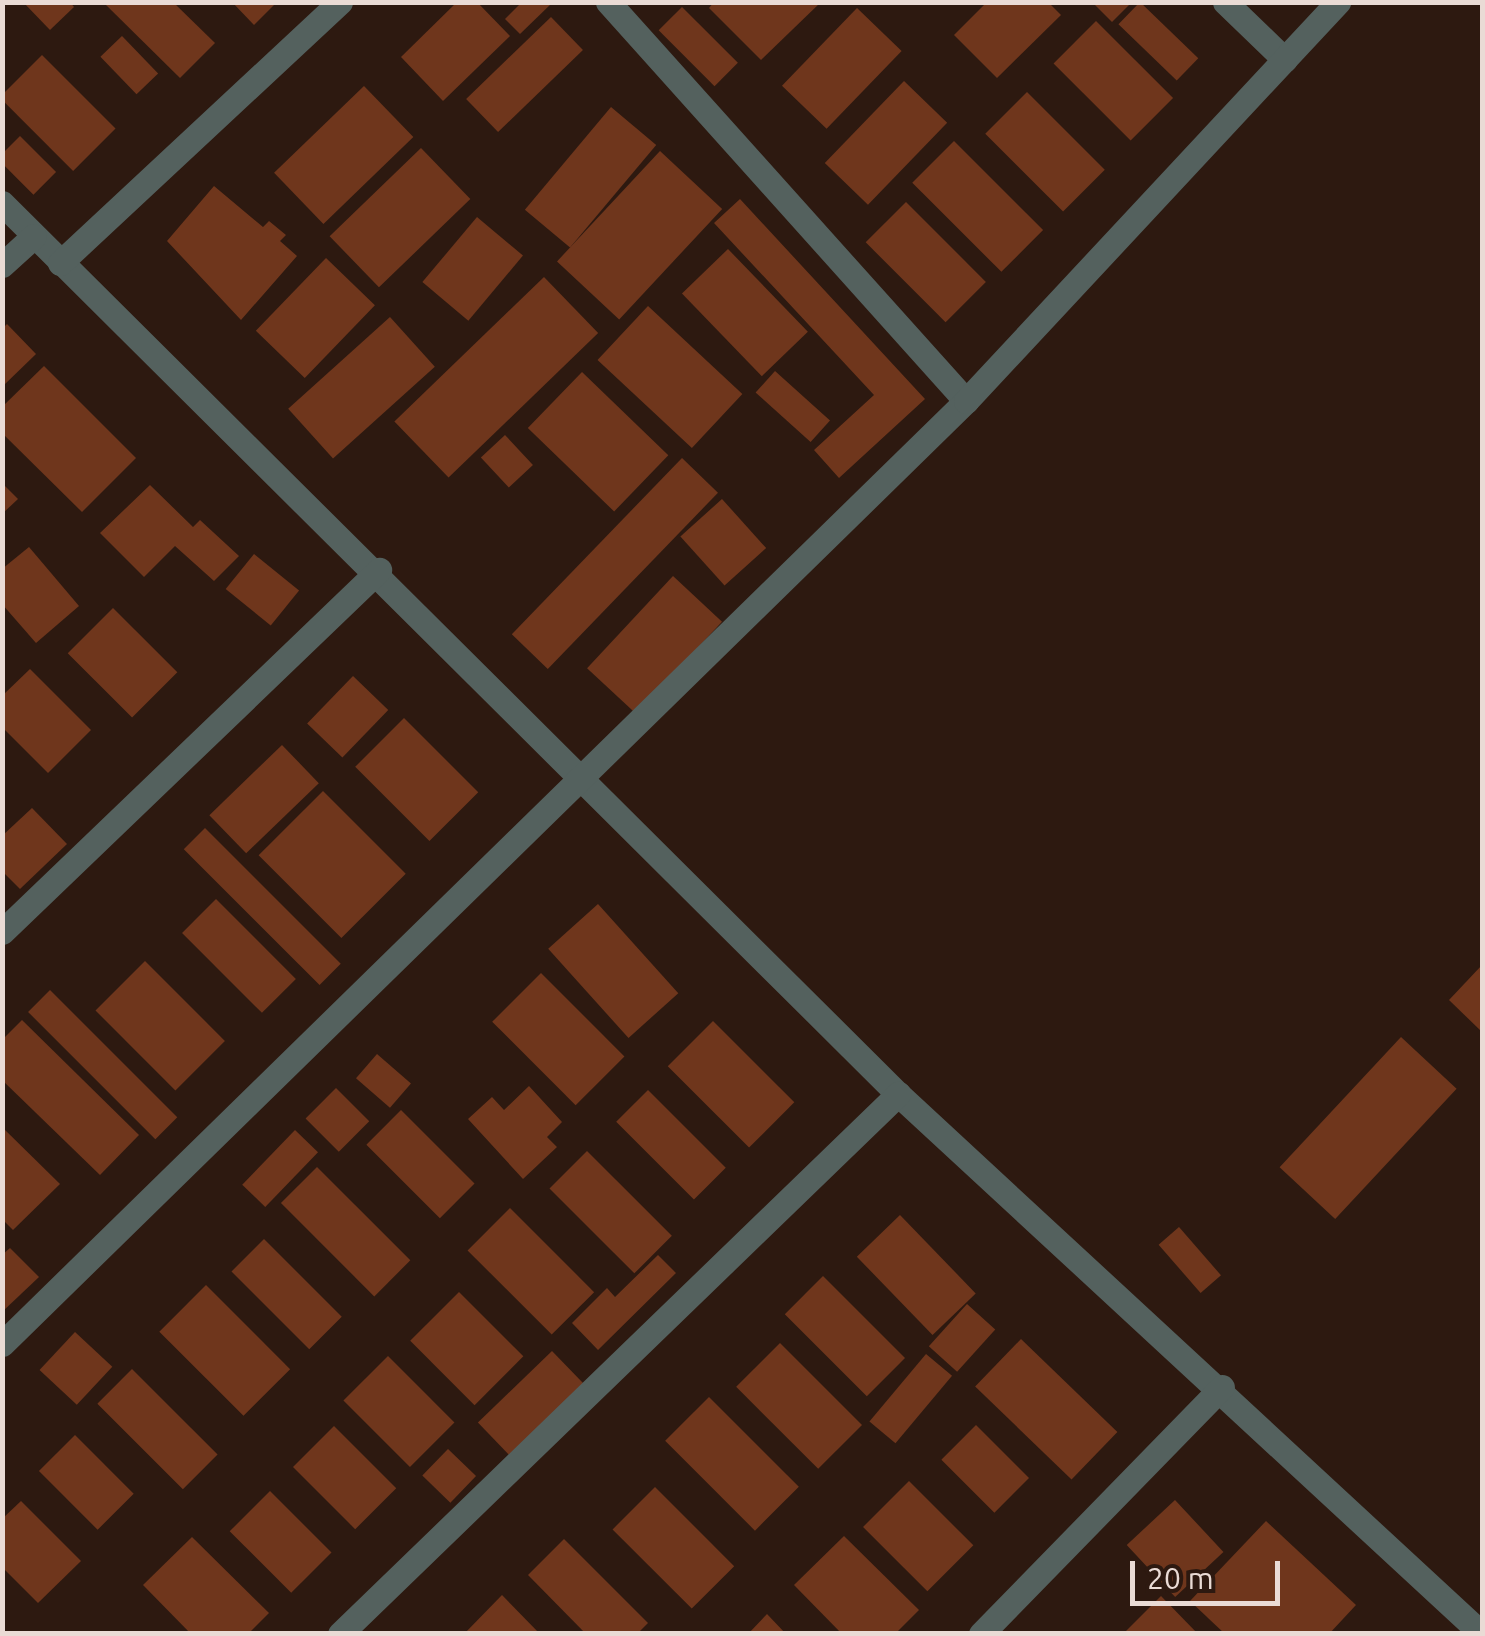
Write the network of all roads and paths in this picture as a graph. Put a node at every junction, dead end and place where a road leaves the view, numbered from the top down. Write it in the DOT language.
graph roads {
  1 [pos="340,2"];
  2 [pos="608,2"];
  3 [pos="1225,2"];
  4 [pos="1338,2"];
  5 [pos="1284,60"];
  6 [pos="2,203"];
  7 [pos="34,236"];
  8 [pos="60,263"];
  9 [pos="2,265"];
  10 [pos="966,401"];
  11 [pos="379,570"];
  12 [pos="587,778"];
  13 [pos="2,932"];
  14 [pos="898,1094"];
  15 [pos="2,1344"];
  16 [pos="1222,1387"];
  17 [pos="340,1634"];
  18 [pos="981,1634"];
  19 [pos="1482,1634"];
  1 -- 8 [label="street"];
  2 -- 10 [label="street"];
  3 -- 5 [label="street"];
  4 -- 5 [label="street"];
  5 -- 10 [label="street"];
  6 -- 7 [label="street"];
  7 -- 8 [label="street"];
  7 -- 9 [label="street"];
  8 -- 11 [label="street"];
  10 -- 12 [label="street"];
  11 -- 12 [label="street"];
  11 -- 13 [label="street"];
  12 -- 14 [label="street"];
  12 -- 15 [label="street"];
  14 -- 16 [label="street"];
  14 -- 17 [label="street"];
  16 -- 18 [label="street"];
  16 -- 19 [label="street"];
}
